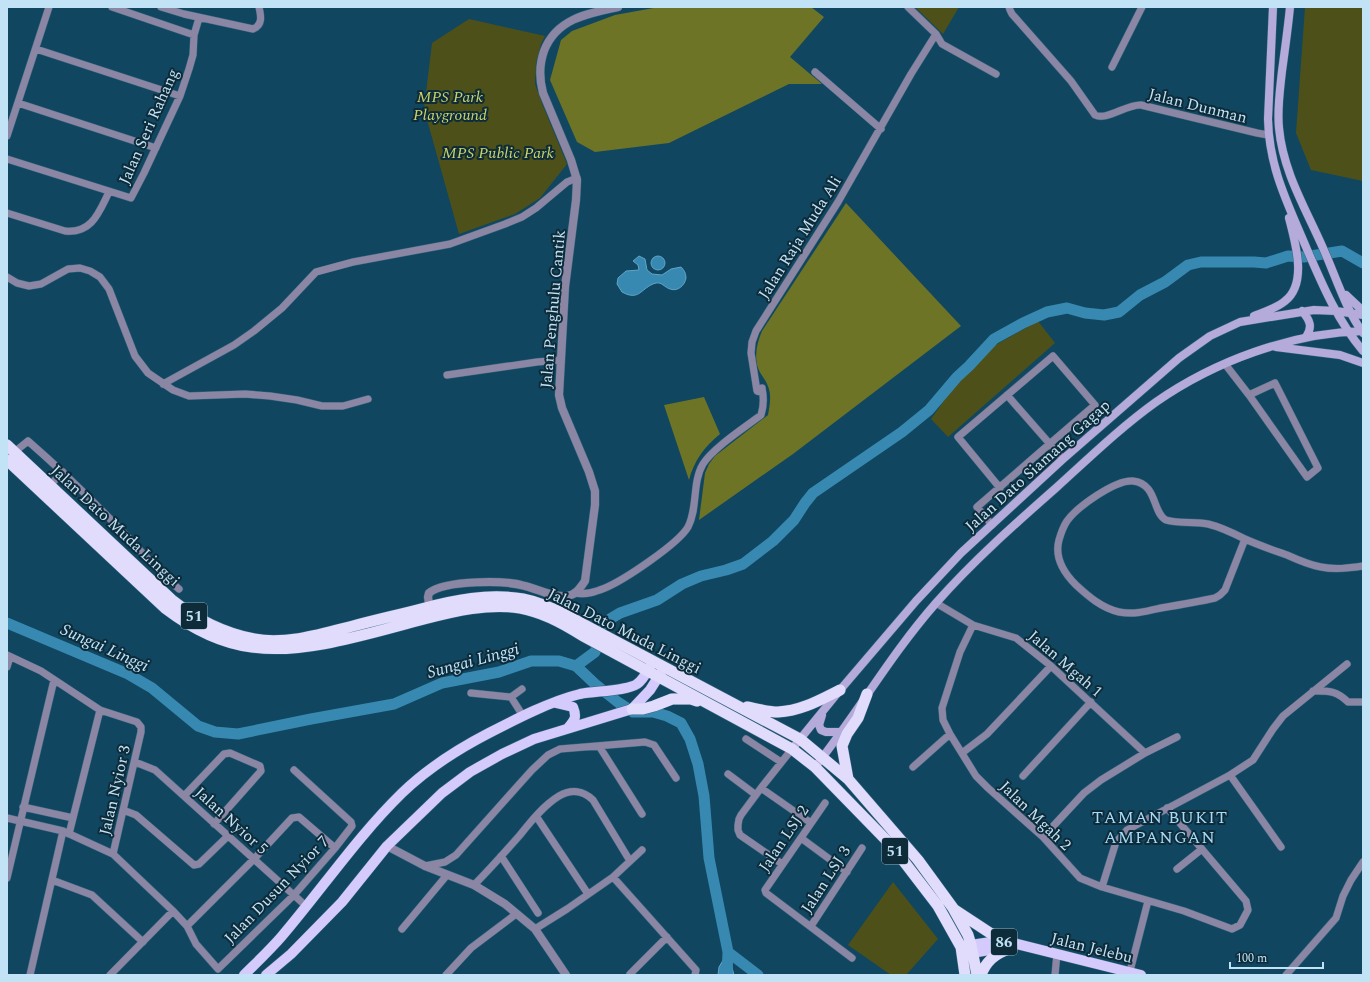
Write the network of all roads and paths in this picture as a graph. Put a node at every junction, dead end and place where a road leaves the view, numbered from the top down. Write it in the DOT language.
graph roads {
  1 [pos="49,7"];
  2 [pos="112,7"];
  3 [pos="161,7"];
  4 [pos="259,7"];
  5 [pos="908,7"];
  6 [pos="1009,7"];
  7 [pos="1142,7"];
  8 [pos="1273,7"];
  9 [pos="1290,7"];
  10 [pos="612,8"];
  11 [pos="199,18"];
  12 [pos="936,34"];
  13 [pos="194,35"];
  14 [pos="36,50"];
  15 [pos="1112,67"];
  16 [pos="815,72"];
  17 [pos="996,74"];
  18 [pos="180,96"];
  19 [pos="18,103"];
  20 [pos="9,125"];
  21 [pos="881,129"];
  22 [pos="1268,135"];
  23 [pos="7,136"];
  24 [pos="156,148"];
  25 [pos="7,159"];
  26 [pos="576,178"];
  27 [pos="109,192"];
  28 [pos="1284,196"];
  29 [pos="7,214"];
  30 [pos="7,277"];
  31 [pos="1341,290"];
  32 [pos="1302,311"];
  33 [pos="1336,311"];
  34 [pos="1363,311"];
  35 [pos="1350,313"];
  36 [pos="1363,315"];
  37 [pos="1240,322"];
  38 [pos="1358,332"];
  39 [pos="1306,337"];
  40 [pos="1271,346"];
  41 [pos="1363,351"];
  42 [pos="560,360"];
  43 [pos="1225,364"];
  44 [pos="1363,364"];
  45 [pos="447,375"];
  46 [pos="163,384"];
  47 [pos="1249,394"];
  48 [pos="1007,395"];
  49 [pos="368,399"];
  50 [pos="1050,444"];
  51 [pos="9,453"];
  52 [pos="1063,459"];
  53 [pos="63,472"];
  54 [pos="50,485"];
  55 [pos="1000,488"];
  56 [pos="992,525"];
  57 [pos="1245,539"];
  58 [pos="1363,566"];
  59 [pos="179,589"];
  60 [pos="575,593"];
  61 [pos="936,603"];
  62 [pos="430,612"];
  63 [pos="973,624"];
  64 [pos="8,656"];
  65 [pos="1347,664"];
  66 [pos="650,666"];
  67 [pos="1050,666"];
  68 [pos="7,667"];
  69 [pos="662,672"];
  70 [pos="54,680"];
  71 [pos="522,689"];
  72 [pos="840,690"];
  73 [pos="1313,691"];
  74 [pos="471,693"];
  75 [pos="867,694"];
  76 [pos="511,697"];
  77 [pos="1090,702"];
  78 [pos="1363,702"];
  79 [pos="556,703"];
  80 [pos="709,704"];
  81 [pos="739,706"];
  82 [pos="632,709"];
  83 [pos="100,710"];
  84 [pos="823,711"];
  85 [pos="524,716"];
  86 [pos="568,728"];
  87 [pos="840,732"];
  88 [pos="950,734"];
  89 [pos="1177,737"];
  90 [pos="746,739"];
  91 [pos="800,739"];
  92 [pos="599,746"];
  93 [pos="792,749"];
  94 [pos="962,753"];
  95 [pos="1145,753"];
  96 [pos="822,757"];
  97 [pos="135,762"];
  98 [pos="781,762"];
  99 [pos="815,767"];
  100 [pos="913,767"];
  101 [pos="294,770"];
  102 [pos="728,774"];
  103 [pos="1230,775"];
  104 [pos="1023,776"];
  105 [pos="676,778"];
  106 [pos="848,779"];
  107 [pos="761,788"];
  108 [pos="756,795"];
  109 [pos="184,796"];
  110 [pos="825,803"];
  111 [pos="23,807"];
  112 [pos="1167,808"];
  113 [pos="123,810"];
  114 [pos="642,814"];
  115 [pos="536,816"];
  116 [pos="7,818"];
  117 [pos="73,818"];
  118 [pos="20,821"];
  119 [pos="811,823"];
  120 [pos="214,824"];
  121 [pos="66,832"];
  122 [pos="228,836"];
  123 [pos="1043,837"];
  124 [pos="801,838"];
  125 [pos="387,846"];
  126 [pos="1280,847"];
  127 [pos="335,848"];
  128 [pos="862,848"];
  129 [pos="1202,849"];
  130 [pos="642,850"];
  131 [pos="113,854"];
  132 [pos="501,856"];
  133 [pos="254,860"];
  134 [pos="630,861"];
  135 [pos="1363,863"];
  136 [pos="782,864"];
  137 [pos="425,866"];
  138 [pos="1177,869"];
  139 [pos="847,872"];
  140 [pos="447,875"];
  141 [pos="612,877"];
  142 [pos="7,878"];
  143 [pos="52,880"];
  144 [pos="474,885"];
  145 [pos="1102,888"];
  146 [pos="588,894"];
  147 [pos="294,895"];
  148 [pos="1148,901"];
  149 [pos="306,906"];
  150 [pos="953,908"];
  151 [pos="173,911"];
  152 [pos="538,913"];
  153 [pos="516,914"];
  154 [pos="187,926"];
  155 [pos="811,926"];
  156 [pos="402,929"];
  157 [pos="535,929"];
  158 [pos="667,937"];
  159 [pos="143,942"];
  160 [pos="1011,946"];
  161 [pos="967,950"];
  162 [pos="1057,953"];
  163 [pos="852,958"];
  164 [pos="1130,971"];
  165 [pos="114,974"];
  166 [pos="630,974"];
  167 [pos="30,975"];
  168 [pos="244,975"];
  169 [pos="266,975"];
  170 [pos="446,975"];
  171 [pos="565,975"];
  172 [pos="694,975"];
  173 [pos="965,975"];
  174 [pos="977,975"];
  175 [pos="981,975"];
  176 [pos="1055,975"];
  177 [pos="1142,975"];
  178 [pos="1286,975"];
  1 -- 14 [label="street"];
  2 -- 13 [label="street"];
  3 -- 11 [label="street"];
  4 -- 11 [label="street"];
  5 -- 12 [label="street"];
  6 -- 22 [label="street, Jalan Dunman"];
  7 -- 15 [label="street"];
  8 -- 22 [label="main road"];
  9 -- 31 [label="main road"];
  10 -- 26 [label="street, Jalan Penghulu Cantik"];
  11 -- 13 [label="street, Jalan Seri Rahang"];
  12 -- 17 [label="street"];
  12 -- 21 [label="street, Jalan Raja Muda Ali"];
  13 -- 18 [label="street, Jalan Seri Rahang"];
  14 -- 18 [label="street"];
  14 -- 19 [label="street"];
  16 -- 21 [label="street"];
  18 -- 24 [label="street, Jalan Seri Rahang"];
  19 -- 20 [label="street"];
  19 -- 24 [label="street"];
  20 -- 23 [label="street"];
  21 -- 60 [label="street, Jalan Raja Muda Ali"];
  22 -- 28 [label="main road"];
  24 -- 27 [label="street, Jalan Seri Rahang"];
  25 -- 27 [label="street"];
  26 -- 42 [label="street, Jalan Penghulu Cantik"];
  26 -- 46 [label="street"];
  27 -- 29 [label="street"];
  28 -- 33 [label="main road"];
  28 -- 37 [label="main road"];
  30 -- 46 [label="street"];
  31 -- 34 [label="main road"];
  31 -- 35 [label="main road"];
  32 -- 33 [label="main road, Jalan Dato Siamang Gagap"];
  32 -- 37 [label="main road, Jalan Dato Siamang Gagap"];
  32 -- 39 [label="main road"];
  33 -- 35 [label="main road, Jalan Dato Siamang Gagap"];
  33 -- 38 [label="main road"];
  35 -- 36 [label="main road, Jalan Dato Siamang Gagap"];
  35 -- 38 [label="main road"];
  37 -- 52 [label="main road, Jalan Dato Siamang Gagap"];
  38 -- 39 [label="main road, Jalan Dato Siamang Gagap"];
  38 -- 41 [label="main road"];
  39 -- 40 [label="main road, Jalan Dato Siamang Gagap"];
  40 -- 43 [label="main road, Jalan Dato Siamang Gagap"];
  40 -- 44 [label="main road"];
  42 -- 45 [label="street"];
  42 -- 60 [label="street, Jalan Penghulu Cantik"];
  43 -- 47 [label="street"];
  43 -- 61 [label="main road, Jalan Dato Siamang Gagap"];
  46 -- 49 [label="street"];
  47 -- 47 [label="street"];
  48 -- 50 [label="street"];
  48 -- 50 [label="street"];
  48 -- 55 [label="street"];
  50 -- 52 [label="street"];
  50 -- 55 [label="street"];
  51 -- 53 [label="street"];
  51 -- 54 [label="highway, Jalan Dato Muda Linggi / 51"];
  51 -- 62 [label="highway, Jalan Dato Muda Linggi / 51"];
  52 -- 56 [label="main road, Jalan Dato Siamang Gagap"];
  53 -- 54 [label="street"];
  53 -- 59 [label="street"];
  54 -- 62 [label="highway, Jalan Dato Muda Linggi / 51"];
  55 -- 56 [label="street"];
  56 -- 72 [label="main road, Jalan Dato Siamang Gagap"];
  57 -- 57 [label="street"];
  57 -- 58 [label="street"];
  60 -- 62 [label="street"];
  61 -- 63 [label="street, Jalan Mgah 1"];
  61 -- 75 [label="main road, Jalan Dato Siamang Gagap"];
  62 -- 66 [label="highway, Jalan Dato Muda Linggi / 51"];
  63 -- 67 [label="street, Jalan Mgah 1"];
  63 -- 88 [label="street, Jalan Mgah 2"];
  64 -- 68 [label="street"];
  64 -- 70 [label="street"];
  65 -- 73 [label="street"];
  66 -- 69 [label="highway, Jalan Dato Muda Linggi / 51"];
  66 -- 79 [label="main road"];
  67 -- 77 [label="street, Jalan Mgah 1"];
  67 -- 94 [label="street"];
  69 -- 80 [label="highway, Jalan Dato Muda Linggi / 51"];
  69 -- 81 [label="highway, Jalan Dato Muda Linggi / 51"];
  69 -- 82 [label="main road"];
  70 -- 83 [label="street"];
  70 -- 111 [label="street"];
  71 -- 76 [label="street"];
  72 -- 81 [label="highway"];
  72 -- 84 [label="main road, Jalan Dato Siamang Gagap"];
  73 -- 78 [label="street"];
  73 -- 103 [label="street"];
  74 -- 76 [label="street"];
  75 -- 87 [label="main road, Jalan Dato Siamang Gagap"];
  75 -- 106 [label="highway"];
  76 -- 85 [label="street"];
  77 -- 95 [label="street, Jalan Mgah 1"];
  77 -- 104 [label="street"];
  79 -- 85 [label="main road"];
  79 -- 86 [label="main road"];
  80 -- 82 [label="highway"];
  80 -- 93 [label="highway, Jalan Dato Muda Linggi / 51"];
  81 -- 91 [label="highway, Jalan Dato Muda Linggi / 51"];
  82 -- 86 [label="main road"];
  83 -- 97 [label="street, Jalan Nyior 3"];
  83 -- 117 [label="street"];
  84 -- 87 [label="main road"];
  84 -- 91 [label="main road, Jalan Dato Siamang Gagap"];
  85 -- 149 [label="main road"];
  86 -- 125 [label="main road"];
  87 -- 96 [label="main road, Jalan Dato Siamang Gagap"];
  88 -- 94 [label="street, Jalan Mgah 2"];
  88 -- 100 [label="street"];
  89 -- 95 [label="street"];
  90 -- 98 [label="street"];
  91 -- 93 [label="main road, Jalan Dato Siamang Gagap"];
  91 -- 96 [label="highway, Jalan Dato Muda Linggi / 51"];
  92 -- 105 [label="street"];
  92 -- 114 [label="street"];
  92 -- 137 [label="street"];
  93 -- 98 [label="street"];
  93 -- 99 [label="highway, Jalan Dato Muda Linggi / 51"];
  94 -- 123 [label="street, Jalan Mgah 2"];
  95 -- 123 [label="street"];
  96 -- 99 [label="main road, Jalan Dato Siamang Gagap"];
  96 -- 106 [label="highway, Jalan Dato Muda Linggi / 51"];
  97 -- 109 [label="street, Jalan Nyior 5"];
  97 -- 113 [label="street, Jalan Nyior 3"];
  98 -- 107 [label="street"];
  99 -- 161 [label="highway, Jalan Dato Muda Linggi / 51"];
  101 -- 127 [label="street, Jalan Dusun Nyior 7"];
  102 -- 108 [label="street"];
  103 -- 112 [label="street"];
  103 -- 126 [label="street"];
  106 -- 150 [label="highway, Jalan Dato Muda Linggi / 51"];
  107 -- 108 [label="street"];
  107 -- 119 [label="street"];
  108 -- 136 [label="street"];
  109 -- 120 [label="street, Jalan Nyior 5"];
  109 -- 120 [label="street"];
  110 -- 119 [label="street, Jalan LSJ 2"];
  111 -- 117 [label="street"];
  111 -- 118 [label="street"];
  112 -- 129 [label="street"];
  112 -- 145 [label="street"];
  113 -- 122 [label="street"];
  113 -- 131 [label="street, Jalan Nyior 3"];
  115 -- 132 [label="street"];
  115 -- 134 [label="street"];
  115 -- 146 [label="street"];
  116 -- 118 [label="street"];
  117 -- 121 [label="street"];
  118 -- 121 [label="street"];
  118 -- 142 [label="street"];
  119 -- 124 [label="street, Jalan LSJ 2"];
  120 -- 122 [label="street, Jalan Nyior 5"];
  121 -- 131 [label="street"];
  121 -- 143 [label="street"];
  122 -- 133 [label="street, Jalan Nyior 5"];
  123 -- 145 [label="street, Jalan Mgah 2"];
  124 -- 136 [label="street, Jalan LSJ 2"];
  124 -- 139 [label="street"];
  125 -- 137 [label="street"];
  125 -- 169 [label="main road"];
  127 -- 133 [label="street"];
  127 -- 147 [label="street, Jalan Dusun Nyior 7"];
  128 -- 139 [label="street, Jalan LSJ 3"];
  129 -- 138 [label="street"];
  129 -- 148 [label="street, Jalan Mgah 2"];
  130 -- 134 [label="street"];
  131 -- 151 [label="street"];
  132 -- 144 [label="street"];
  132 -- 152 [label="street"];
  133 -- 147 [label="street, Jalan Nyior 5"];
  133 -- 154 [label="street"];
  134 -- 141 [label="street"];
  135 -- 178 [label="street"];
  136 -- 155 [label="street, Jalan LSJ 2"];
  137 -- 140 [label="street"];
  139 -- 155 [label="street, Jalan LSJ 3"];
  140 -- 144 [label="street"];
  140 -- 156 [label="street"];
  141 -- 146 [label="street"];
  141 -- 158 [label="street"];
  143 -- 159 [label="street"];
  143 -- 167 [label="street"];
  144 -- 153 [label="street"];
  145 -- 148 [label="street, Jalan Mgah 2"];
  146 -- 157 [label="street"];
  147 -- 149 [label="street, Jalan Nyior 5"];
  147 -- 154 [label="street, Jalan Dusun Nyior 7"];
  148 -- 164 [label="street"];
  149 -- 168 [label="main road"];
  150 -- 160 [label="highway"];
  150 -- 161 [label="highway, Jalan Dato Muda Linggi / 51"];
  151 -- 154 [label="street"];
  151 -- 159 [label="street"];
  153 -- 157 [label="street"];
  153 -- 170 [label="street"];
  155 -- 163 [label="street"];
  157 -- 171 [label="street"];
  158 -- 166 [label="street"];
  158 -- 172 [label="street"];
  159 -- 165 [label="street"];
  160 -- 161 [label="main road, Jalan Jelebu / 86"];
  160 -- 162 [label="main road, Jalan Jelebu / 86"];
  160 -- 175 [label="highway"];
  161 -- 173 [label="highway, Jalan Dato Muda Linggi / 51"];
  161 -- 174 [label="highway, Jalan Dato Muda Linggi / 51"];
  162 -- 164 [label="main road, Jalan Jelebu / 86"];
  162 -- 176 [label="street"];
  164 -- 177 [label="main road, Jalan Jelebu / 86"];
}
